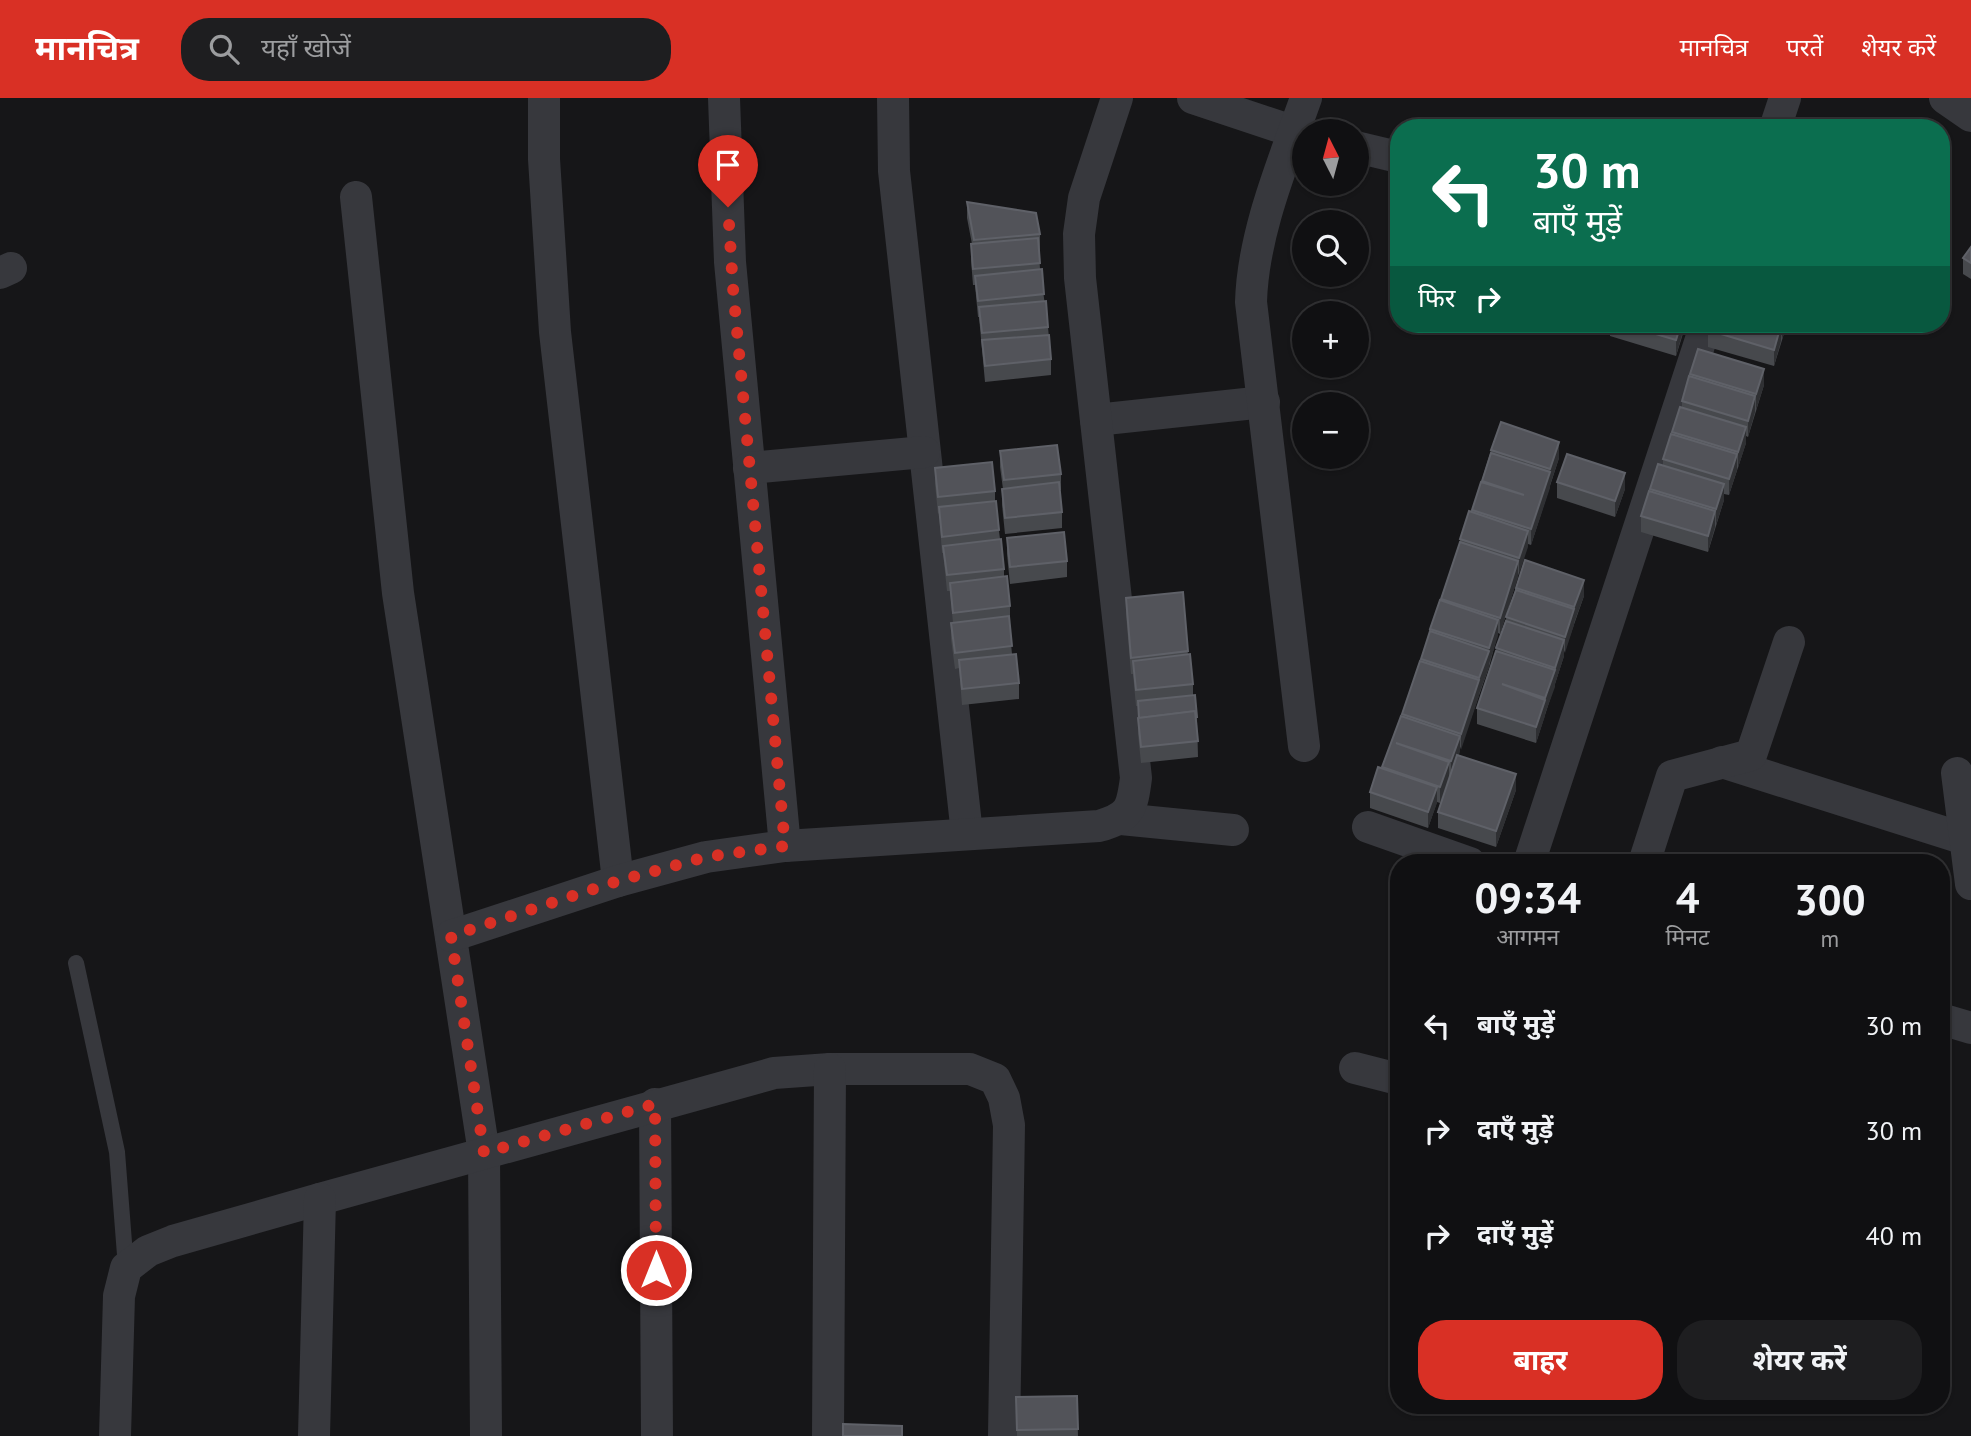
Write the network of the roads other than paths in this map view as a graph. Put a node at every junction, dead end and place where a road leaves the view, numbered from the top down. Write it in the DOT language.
graph roads {
  1 [pos="544,98"];
  2 [pos="724,98"];
  3 [pos="893,98"];
  4 [pos="1117,98"];
  5 [pos="1193,98"];
  6 [pos="1306,98"];
  7 [pos="1785,98"];
  8 [pos="1945,98"];
  9 [pos="1971,116"];
  10 [pos="1302,119"];
  11 [pos="1778,119"];
  12 [pos="1292,131"];
  13 [pos="1369,150"];
  14 [pos="1292,154"];
  15 [pos="1390,155"];
  16 [pos="356,198"];
  17 [pos="1703,333"];
  18 [pos="1264,402"];
  19 [pos="1096,420"];
  20 [pos="924,452"];
  21 [pos="749,468"];
  22 [pos="1789,642"];
  23 [pos="1304,746"];
  24 [pos="1722,762"];
  25 [pos="1957,774"];
  26 [pos="1121,819"];
  27 [pos="1368,827"];
  28 [pos="1233,830"];
  29 [pos="967,834"];
  30 [pos="1965,839"];
  31 [pos="785,846"];
  32 [pos="1444,854"];
  33 [pos="1532,854"];
  34 [pos="1647,854"];
  35 [pos="618,881"];
  36 [pos="1971,884"];
  37 [pos="451,936"];
  38 [pos="76,962"];
  39 [pos="1950,1022"];
  40 [pos="1971,1028"];
  41 [pos="1355,1068"];
  42 [pos="830,1069"];
  43 [pos="1390,1077"];
  44 [pos="655,1104"];
  45 [pos="484,1153"];
  46 [pos="320,1199"];
  47 [pos="126,1268"];
  48 [pos="115,1436"];
  49 [pos="314,1436"];
  50 [pos="486,1436"];
  51 [pos="657,1436"];
  52 [pos="828,1436"];
  53 [pos="1004,1436"];
  1 -- 35 [label="street"];
  2 -- 21 [label="street"];
  3 -- 20 [label="street"];
  4 -- 19 [label="street"];
  5 -- 12 [label="street"];
  6 -- 10 [label="street"];
  7 -- 11 [label="street"];
  8 -- 9 [label="street"];
  13 -- 15 [label="street"];
  14 -- 18 [label="street"];
  16 -- 37 [label="street"];
  17 -- 33 [label="street"];
  18 -- 19 [label="street"];
  18 -- 23 [label="street"];
  19 -- 26 [label="street"];
  20 -- 21 [label="street"];
  20 -- 29 [label="street"];
  21 -- 31 [label="street"];
  22 -- 24 [label="street"];
  24 -- 30 [label="street"];
  24 -- 34 [label="street"];
  25 -- 30 [label="street"];
  26 -- 28 [label="street"];
  26 -- 29 [label="street"];
  27 -- 32 [label="street"];
  29 -- 31 [label="street"];
  30 -- 36 [label="street"];
  31 -- 35 [label="street"];
  35 -- 37 [label="street"];
  37 -- 45 [label="street"];
  38 -- 47 [label="lane"];
  39 -- 40 [label="street"];
  41 -- 43 [label="street"];
  42 -- 44 [label="street"];
  42 -- 52 [label="street"];
  42 -- 53 [label="street"];
  44 -- 45 [label="street"];
  44 -- 51 [label="street"];
  45 -- 46 [label="street"];
  45 -- 50 [label="street"];
  46 -- 47 [label="street"];
  46 -- 49 [label="street"];
  47 -- 48 [label="street"];
}
